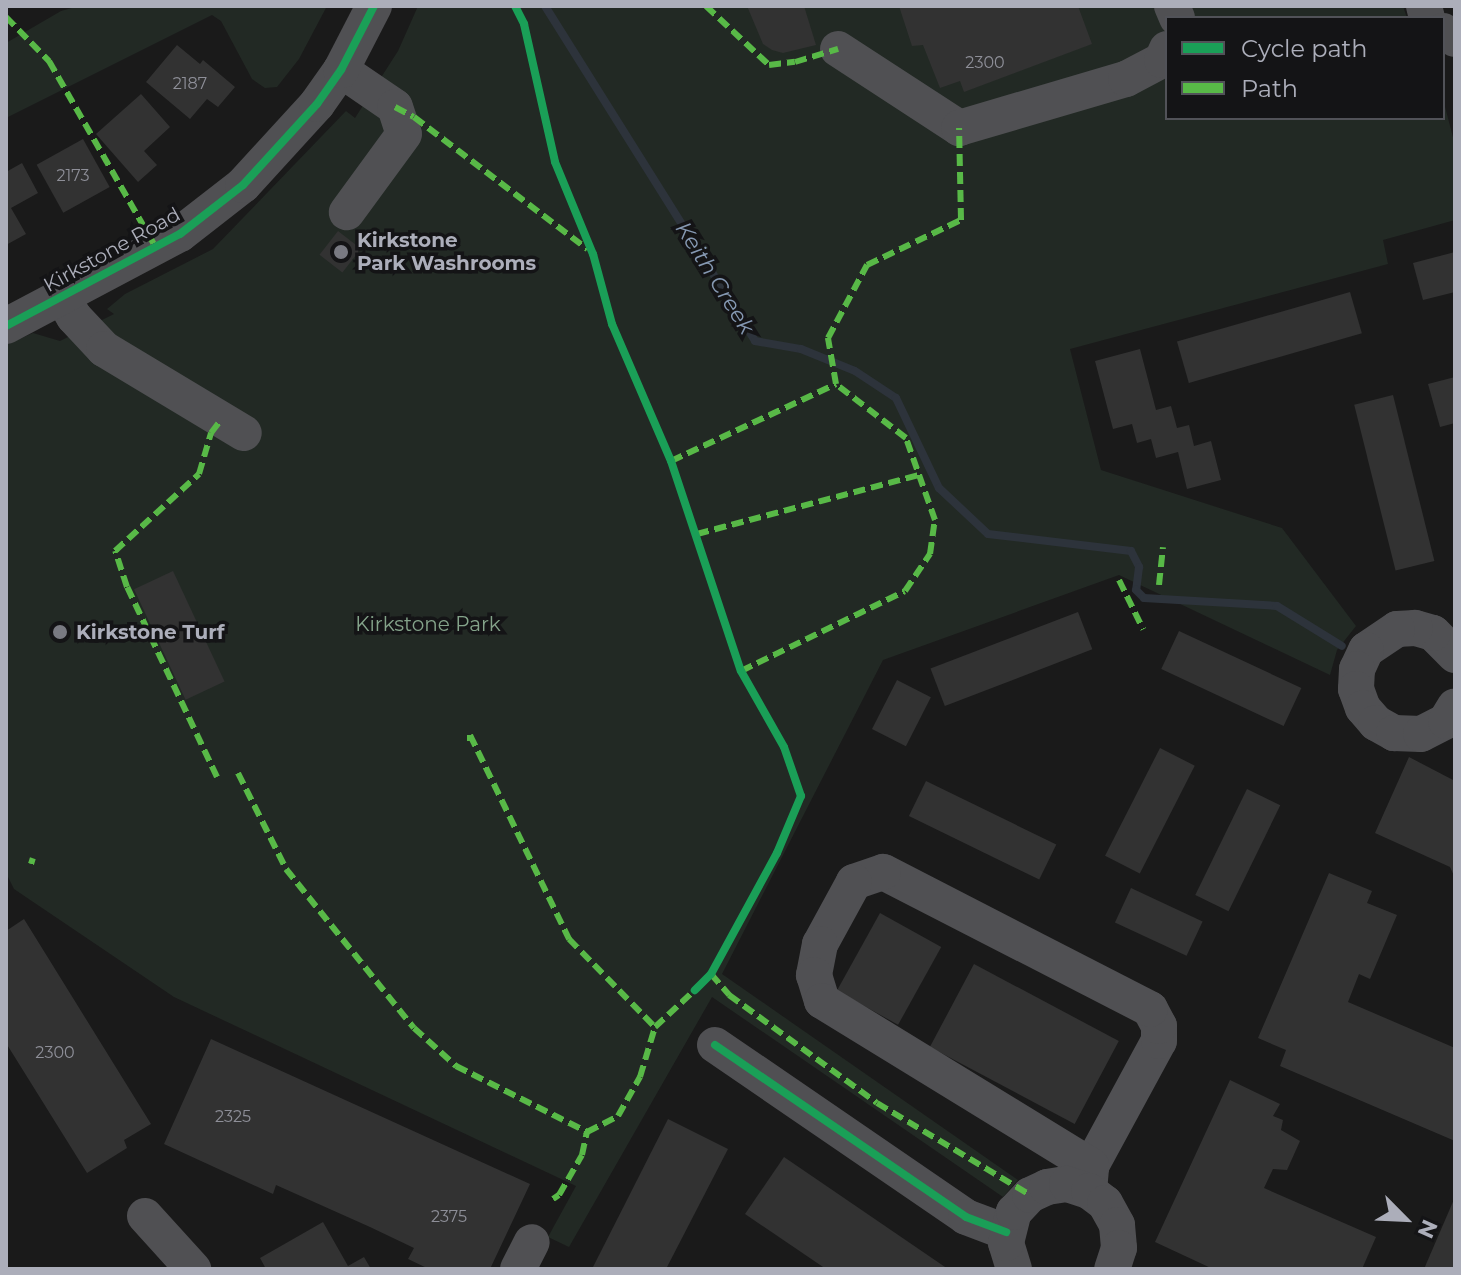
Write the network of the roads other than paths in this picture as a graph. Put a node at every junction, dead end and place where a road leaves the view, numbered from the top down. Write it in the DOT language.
graph roads {
  1 [pos="374,6"];
  2 [pos="838,49"];
  3 [pos="1165,53"];
  4 [pos="341,70"];
  5 [pos="347,212"];
  6 [pos="62,297"];
  7 [pos="6,326"];
  8 [pos="244,433"];
  9 [pos="1455,655"];
  10 [pos="1455,706"];
  11 [pos="715,1045"];
  12 [pos="1090,1179"];
  13 [pos="145,1216"];
  14 [pos="1006,1232"];
  15 [pos="193,1269"];
  16 [pos="1014,1269"];
  17 [pos="1112,1269"];
  1 -- 4 [label="street, Kirkstone Road"];
  2 -- 3 [label="street"];
  4 -- 5 [label="street"];
  4 -- 6 [label="street, Kirkstone Road"];
  6 -- 7 [label="street, Kirkstone Road"];
  6 -- 8 [label="street"];
  9 -- 10 [label="street"];
  11 -- 14 [label="street"];
  12 -- 12 [label="street"];
  12 -- 14 [label="street"];
  12 -- 17 [label="street"];
  13 -- 15 [label="street"];
  14 -- 16 [label="street"];
}
